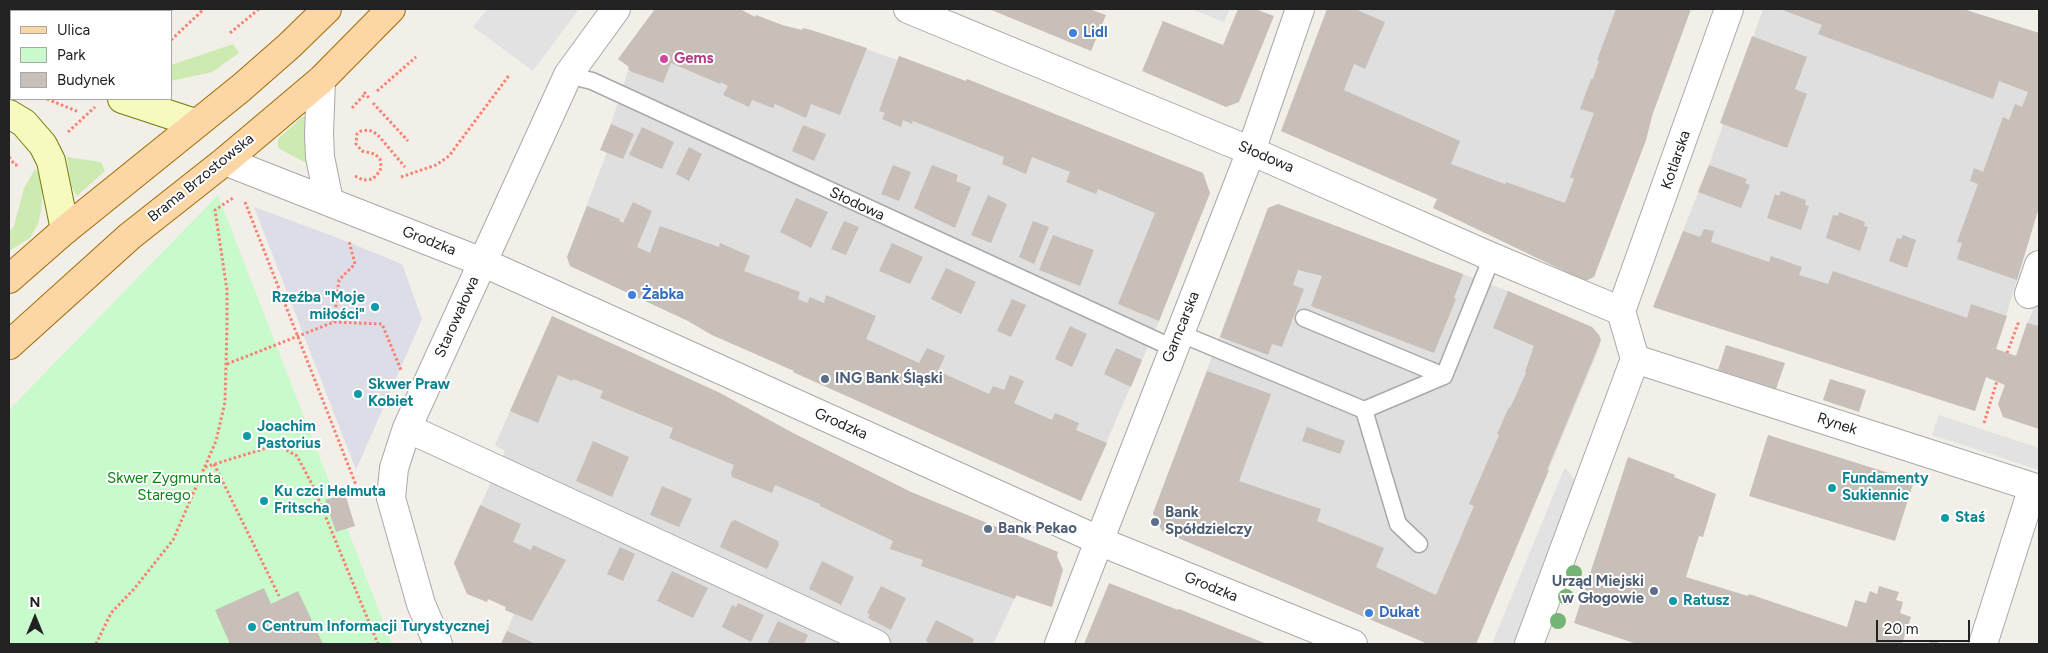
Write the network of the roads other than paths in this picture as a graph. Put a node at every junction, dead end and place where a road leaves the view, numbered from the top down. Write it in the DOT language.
graph roads {
  1 [pos="327,9"];
  2 [pos="391,9"];
  3 [pos="616,9"];
  4 [pos="908,9"];
  5 [pos="1300,9"];
  6 [pos="1729,9"];
  7 [pos="568,74"];
  8 [pos="321,80"];
  9 [pos="125,100"];
  10 [pos="9,114"];
  11 [pos="195,123"];
  12 [pos="1250,151"];
  13 [pos="225,160"];
  14 [pos="329,202"];
  15 [pos="65,230"];
  16 [pos="1492,256"];
  17 [pos="482,262"];
  18 [pos="2039,265"];
  19 [pos="9,280"];
  20 [pos="2029,294"];
  21 [pos="1622,311"];
  22 [pos="1304,318"];
  23 [pos="1176,340"];
  24 [pos="9,345"];
  25 [pos="1636,359"];
  26 [pos="1444,376"];
  27 [pos="1364,410"];
  28 [pos="407,428"];
  29 [pos="2036,488"];
  30 [pos="1098,539"];
  31 [pos="1418,544"];
  32 [pos="438,644"];
  33 [pos="876,644"];
  34 [pos="1059,644"];
  35 [pos="1353,644"];
  36 [pos="1529,644"];
  37 [pos="1983,644"];
  1 -- 11 [label="main road"];
  2 -- 8 [label="main road, Brama Brzostowska"];
  3 -- 7 [label="street, Starowałowa"];
  4 -- 12 [label="street, Słodowa"];
  5 -- 12 [label="street, Garncarska"];
  6 -- 21 [label="street, Kotlarska"];
  7 -- 17 [label="street, Starowałowa"];
  7 -- 23 [label="lane, Słodowa"];
  8 -- 13 [label="main road, Brama Brzostowska"];
  8 -- 14 [label="street"];
  9 -- 11 [label="street"];
  10 -- 15 [label="street"];
  11 -- 15 [label="main road"];
  12 -- 16 [label="street, Słodowa"];
  12 -- 23 [label="street, Garncarska"];
  13 -- 14 [label="street, Grodzka"];
  13 -- 24 [label="main road, Brama Brzostowska"];
  14 -- 17 [label="street, Grodzka"];
  15 -- 19 [label="main road"];
  16 -- 21 [label="street, Słodowa"];
  16 -- 26 [label="lane"];
  17 -- 28 [label="street, Starowałowa"];
  17 -- 30 [label="street, Grodzka"];
  18 -- 20 [label="street"];
  21 -- 25 [label="street"];
  22 -- 26 [label="lane"];
  23 -- 27 [label="lane, Słodowa"];
  23 -- 30 [label="street, Garncarska"];
  25 -- 29 [label="street, Rynek"];
  25 -- 36 [label="street"];
  26 -- 27 [label="lane"];
  27 -- 31 [label="lane"];
  28 -- 32 [label="street, Starowałowa"];
  28 -- 33 [label="street"];
  29 -- 37 [label="street"];
  30 -- 34 [label="street, Garncarska"];
  30 -- 35 [label="street, Grodzka"];
}
